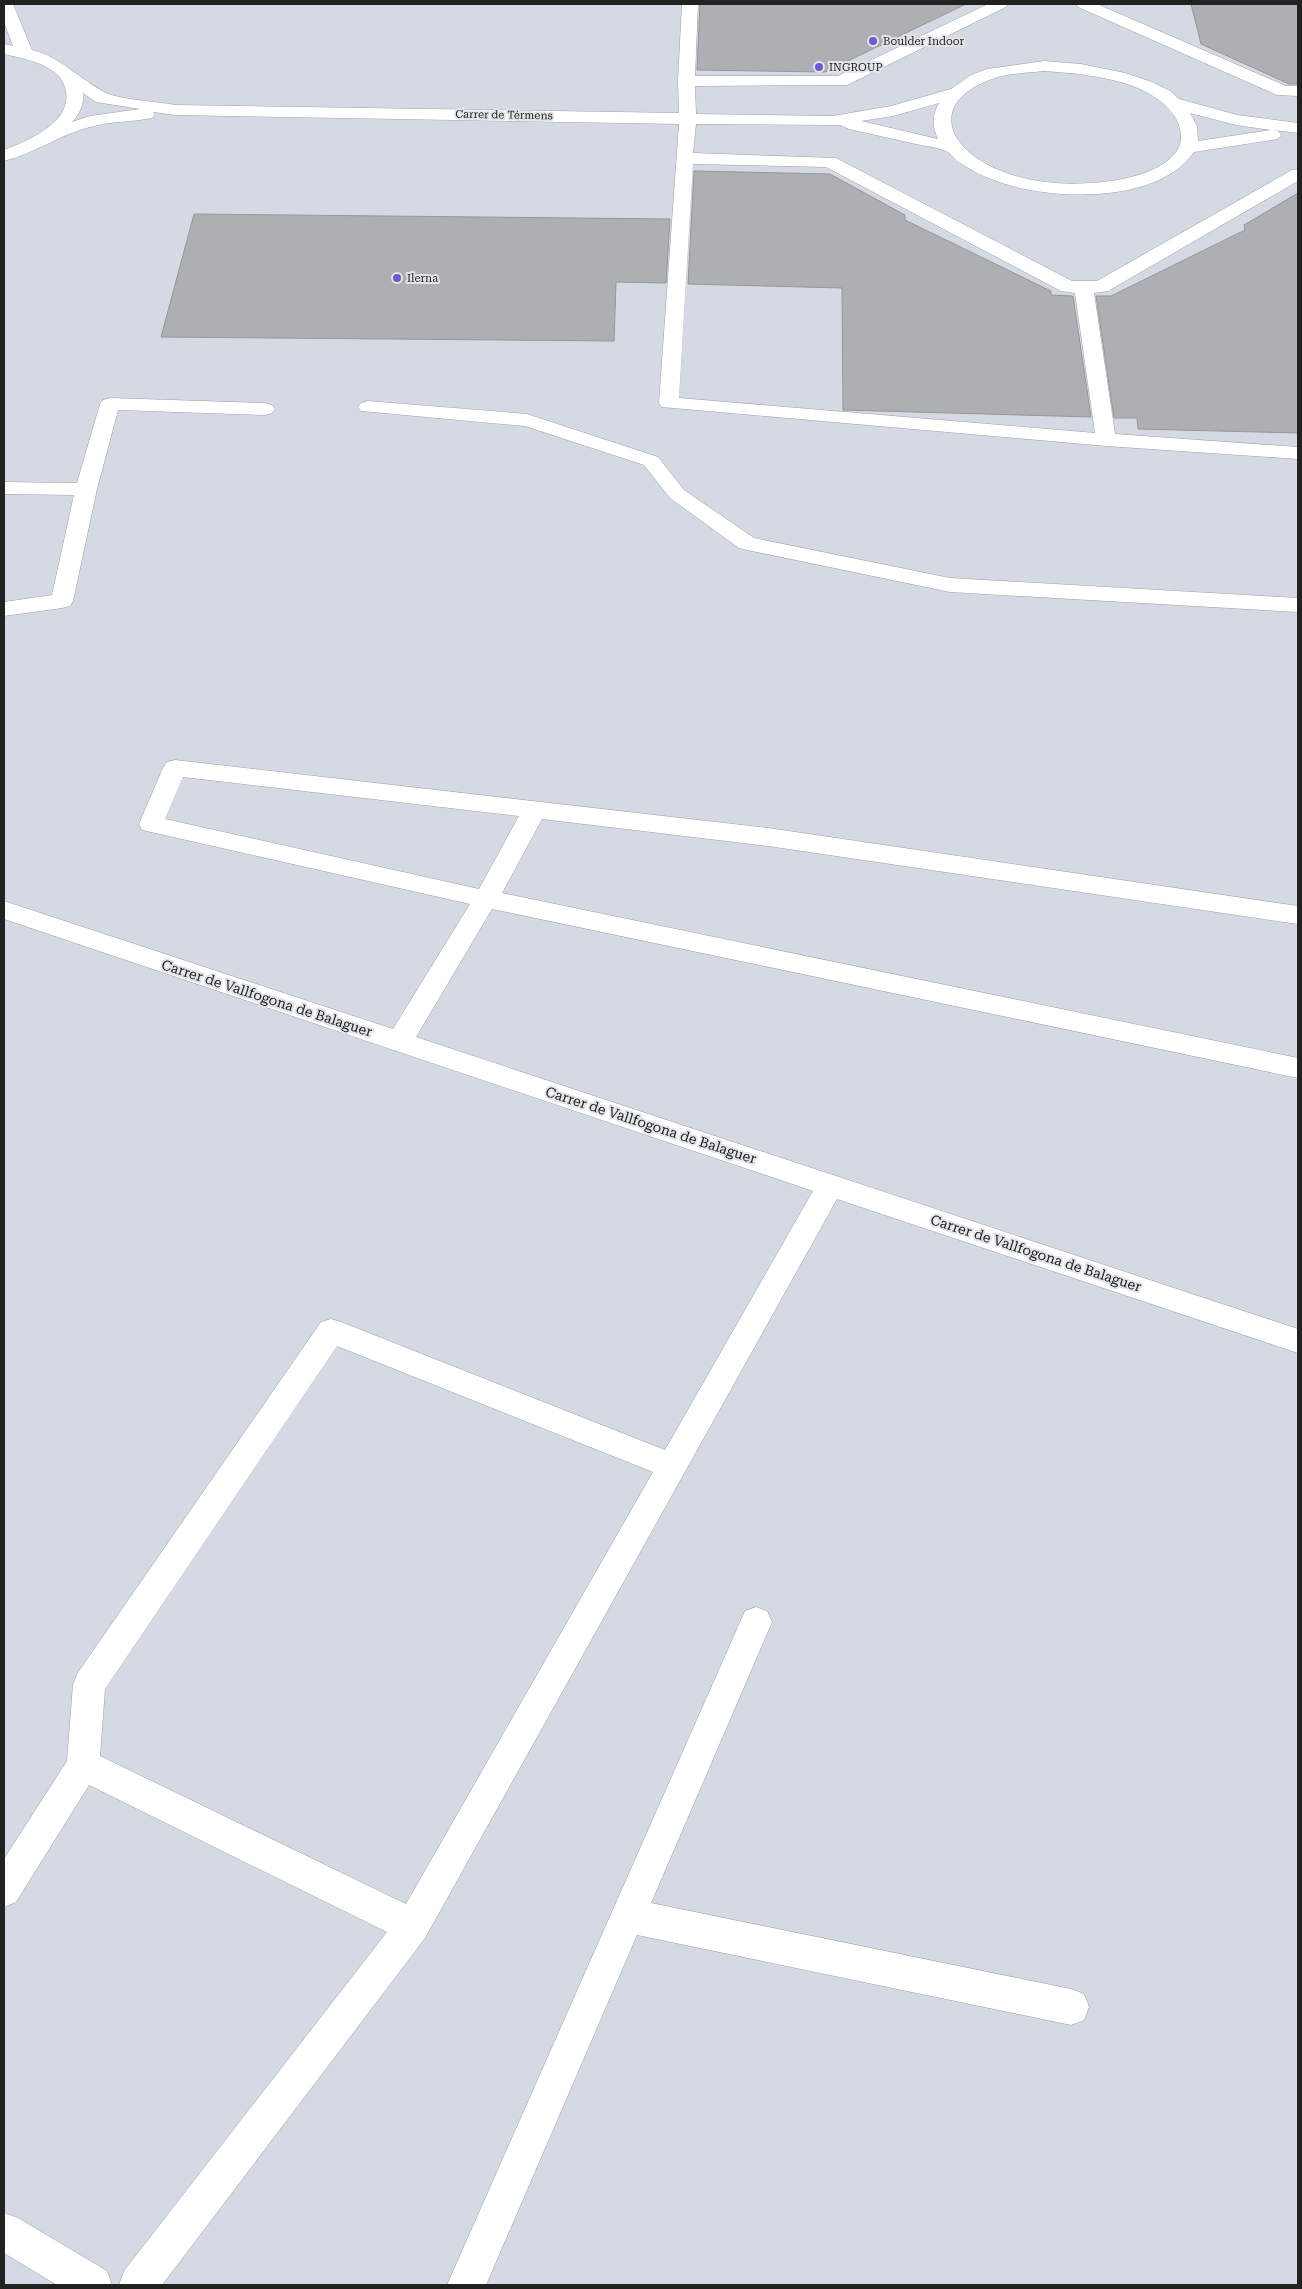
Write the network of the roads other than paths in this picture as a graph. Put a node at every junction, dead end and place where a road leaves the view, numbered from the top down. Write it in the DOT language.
graph roads {
  1 [pos="5,4"];
  2 [pos="690,4"];
  3 [pos="1000,4"];
  4 [pos="1084,4"];
  5 [pos="4,49"];
  6 [pos="24,52"];
  7 [pos="70,76"];
  8 [pos="686,81"];
  9 [pos="1298,91"];
  10 [pos="955,92"];
  11 [pos="1173,103"];
  12 [pos="175,110"];
  13 [pos="688,119"];
  14 [pos="833,121"];
  15 [pos="1298,128"];
  16 [pos="1298,133"];
  17 [pos="40,141"];
  18 [pos="952,147"];
  19 [pos="1187,148"];
  20 [pos="4,156"];
  21 [pos="684,158"];
  22 [pos="1298,174"];
  23 [pos="1084,287"];
  24 [pos="368,407"];
  25 [pos="265,409"];
  26 [pos="1106,440"];
  27 [pos="1298,453"];
  28 [pos="4,488"];
  29 [pos="86,489"];
  30 [pos="1298,604"];
  31 [pos="4,610"];
  32 [pos="535,810"];
  33 [pos="486,899"];
  34 [pos="4,910"];
  35 [pos="1298,915"];
  36 [pos="399,1042"];
  37 [pos="1298,1068"];
  38 [pos="831,1185"];
  39 [pos="1298,1341"];
  40 [pos="672,1466"];
  41 [pos="756,1622"];
  42 [pos="83,1766"];
  43 [pos="4,1890"];
  44 [pos="628,1916"];
  45 [pos="414,1926"];
  46 [pos="1072,2007"];
  47 [pos="4,2232"];
  48 [pos="93,2285"];
  49 [pos="138,2285"];
  50 [pos="466,2285"];
  1 -- 6 [label="street"];
  2 -- 8 [label="street"];
  3 -- 8 [label="street"];
  4 -- 9 [label="street"];
  5 -- 6 [label="street, Carrer de Térmens"];
  6 -- 7 [label="street, Carrer de Térmens"];
  7 -- 12 [label="street, Carrer de Térmens"];
  7 -- 17 [label="street"];
  8 -- 13 [label="street"];
  10 -- 11 [label="street, Carrer de Térmens"];
  10 -- 14 [label="street, Carrer de Térmens"];
  10 -- 18 [label="street"];
  11 -- 15 [label="street"];
  11 -- 19 [label="street"];
  12 -- 13 [label="street, Carrer de Térmens"];
  12 -- 17 [label="street, Carrer de Térmens"];
  13 -- 14 [label="street, Carrer de Térmens"];
  13 -- 21 [label="street"];
  14 -- 18 [label="street, Carrer de Térmens"];
  16 -- 19 [label="street"];
  17 -- 20 [label="street"];
  18 -- 19 [label="street"];
  21 -- 23 [label="street"];
  21 -- 26 [label="street"];
  22 -- 23 [label="street"];
  23 -- 26 [label="street"];
  24 -- 30 [label="street"];
  25 -- 29 [label="street"];
  26 -- 27 [label="street"];
  28 -- 29 [label="street"];
  29 -- 31 [label="street"];
  32 -- 33 [label="street"];
  32 -- 33 [label="street"];
  32 -- 35 [label="street"];
  33 -- 36 [label="street"];
  33 -- 37 [label="street"];
  34 -- 36 [label="street, Carrer de Vallfogona de Balaguer"];
  36 -- 38 [label="street, Carrer de Vallfogona de Balaguer"];
  38 -- 39 [label="street, Carrer de Vallfogona de Balaguer"];
  38 -- 40 [label="street"];
  40 -- 42 [label="street"];
  40 -- 45 [label="street"];
  41 -- 44 [label="street"];
  42 -- 43 [label="street"];
  42 -- 45 [label="street"];
  44 -- 46 [label="street"];
  44 -- 50 [label="street"];
  45 -- 49 [label="street"];
  47 -- 48 [label="street"];
}
